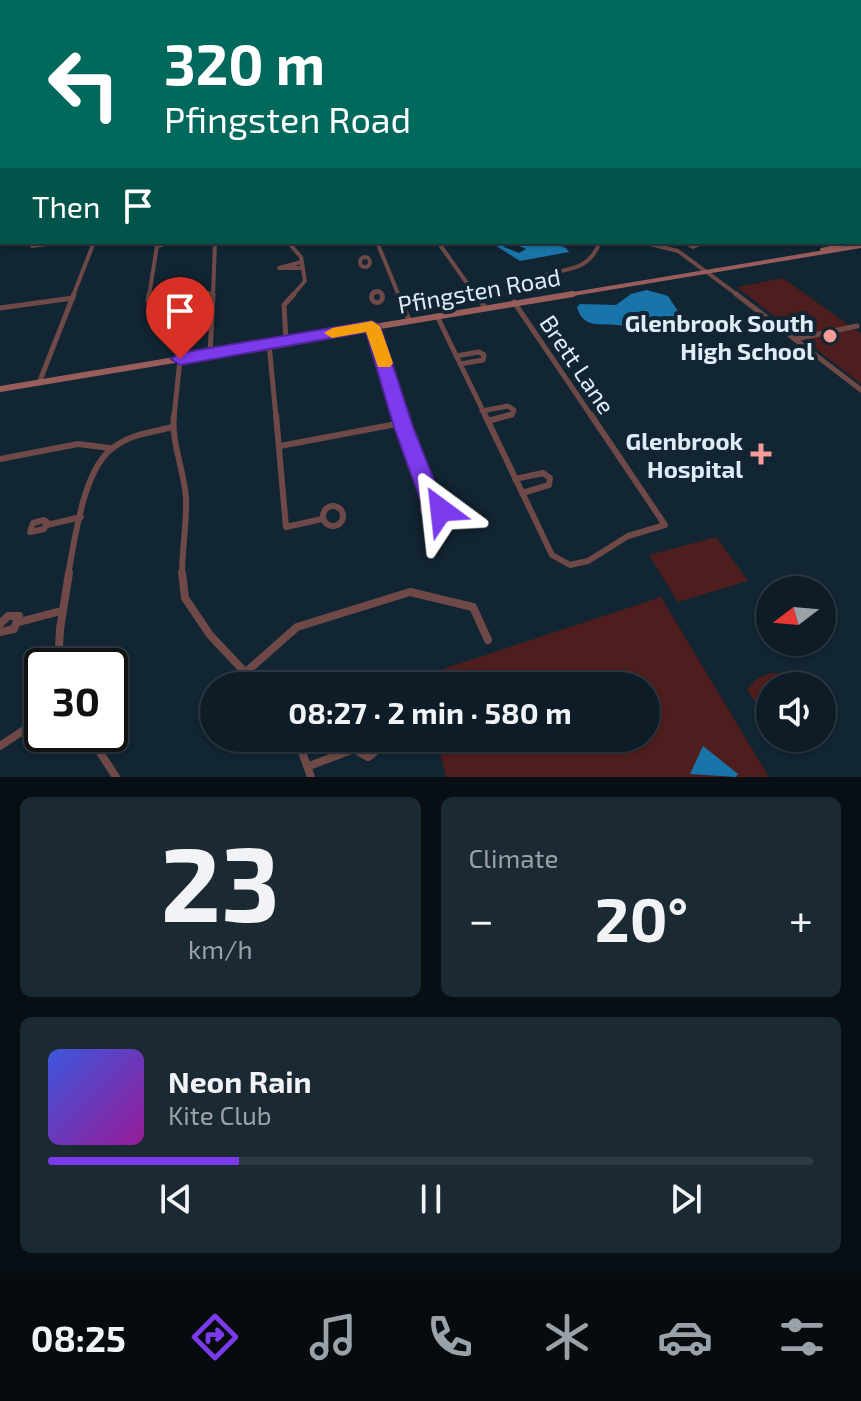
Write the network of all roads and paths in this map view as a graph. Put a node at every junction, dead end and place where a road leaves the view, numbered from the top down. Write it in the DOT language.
graph roads {
  1 [pos="93,244"];
  2 [pos="160,244"];
  3 [pos="215,244"];
  4 [pos="290,244"];
  5 [pos="378,244"];
  6 [pos="439,244"];
  7 [pos="599,244"];
  8 [pos="650,244"];
  9 [pos="685,244"];
  10 [pos="850,244"];
  11 [pos="678,251"];
  12 [pos="384,259"];
  13 [pos="371,261"];
  14 [pos="303,265"];
  15 [pos="706,270"];
  16 [pos="538,277"];
  17 [pos="213,293"];
  18 [pos="398,294"];
  19 [pos="384,296"];
  20 [pos="73,298"];
  21 [pos="514,302"];
  22 [pos="485,307"];
  23 [pos="0,308"];
  24 [pos="436,315"];
  25 [pos="409,320"];
  26 [pos="372,326"];
  27 [pos="857,326"];
  28 [pos="796,339"];
  29 [pos="286,341"];
  30 [pos="269,344"];
  31 [pos="210,354"];
  32 [pos="456,356"];
  33 [pos="180,359"];
  34 [pos="460,364"];
  35 [pos="39,383"];
  36 [pos="0,389"];
  37 [pos="861,390"];
  38 [pos="482,411"];
  39 [pos="488,421"];
  40 [pos="402,423"];
  41 [pos="173,427"];
  42 [pos="280,446"];
  43 [pos="111,448"];
  44 [pos="0,459"];
  45 [pos="515,479"];
  46 [pos="522,493"];
  47 [pos="431,499"];
  48 [pos="81,517"];
  49 [pos="322,519"];
  50 [pos="47,525"];
  51 [pos="61,611"];
  52 [pos="19,622"];
  53 [pos="0,624"];
  54 [pos="0,632"];
  55 [pos="488,640"];
  56 [pos="57,648"];
  57 [pos="246,672"];
  58 [pos="24,730"];
  59 [pos="0,746"];
  60 [pos="100,752"];
  61 [pos="303,752"];
  62 [pos="339,752"];
  63 [pos="309,766"];
  64 [pos="116,777"];
  65 [pos="311,777"];
  1 -- 20 [label="street"];
  2 -- 17 [label="street"];
  3 -- 17 [label="street"];
  4 -- 14 [label="street"];
  5 -- 12 [label="street"];
  6 -- 22 [label="street"];
  7 -- 16 [label="street"];
  8 -- 11 [label="street"];
  9 -- 11 [label="street"];
  10 -- 15 [label="main road, Pfingsten Road"];
  11 -- 15 [label="street"];
  12 -- 13 [label="street"];
  12 -- 18 [label="street"];
  14 -- 14 [label="street"];
  14 -- 29 [label="street"];
  15 -- 21 [label="main road, Pfingsten Road"];
  15 -- 28 [label="street"];
  17 -- 31 [label="street"];
  18 -- 19 [label="street"];
  18 -- 25 [label="street"];
  20 -- 23 [label="street"];
  20 -- 35 [label="street"];
  21 -- 22 [label="main road, Pfingsten Road"];
  21 -- 46 [label="street, Brett Lane"];
  22 -- 24 [label="main road, Pfingsten Road"];
  24 -- 25 [label="main road, Pfingsten Road"];
  24 -- 32 [label="street"];
  25 -- 26 [label="main road, Pfingsten Road"];
  26 -- 29 [label="main road, Pfingsten Road"];
  26 -- 40 [label="street"];
  27 -- 28 [label="street"];
  28 -- 37 [label="street"];
  29 -- 30 [label="main road, Pfingsten Road"];
  30 -- 31 [label="main road, Pfingsten Road"];
  30 -- 42 [label="street"];
  31 -- 33 [label="main road, Pfingsten Road"];
  32 -- 34 [label="street"];
  32 -- 34 [label="street"];
  33 -- 35 [label="main road, Pfingsten Road"];
  33 -- 41 [label="street"];
  34 -- 38 [label="street"];
  35 -- 36 [label="main road, Pfingsten Road"];
  38 -- 39 [label="street"];
  38 -- 39 [label="street"];
  39 -- 45 [label="street"];
  40 -- 42 [label="street"];
  40 -- 47 [label="street"];
  41 -- 43 [label="street"];
  41 -- 57 [label="street"];
  42 -- 49 [label="street"];
  43 -- 44 [label="street"];
  43 -- 48 [label="street"];
  45 -- 46 [label="street"];
  45 -- 46 [label="street"];
  48 -- 50 [label="street"];
  48 -- 51 [label="street"];
  51 -- 52 [label="street"];
  51 -- 56 [label="street"];
  52 -- 53 [label="street"];
  52 -- 54 [label="street"];
  55 -- 57 [label="street"];
  58 -- 59 [label="street"];
  60 -- 64 [label="street"];
  61 -- 63 [label="street"];
  62 -- 63 [label="street"];
  63 -- 65 [label="street"];
}
